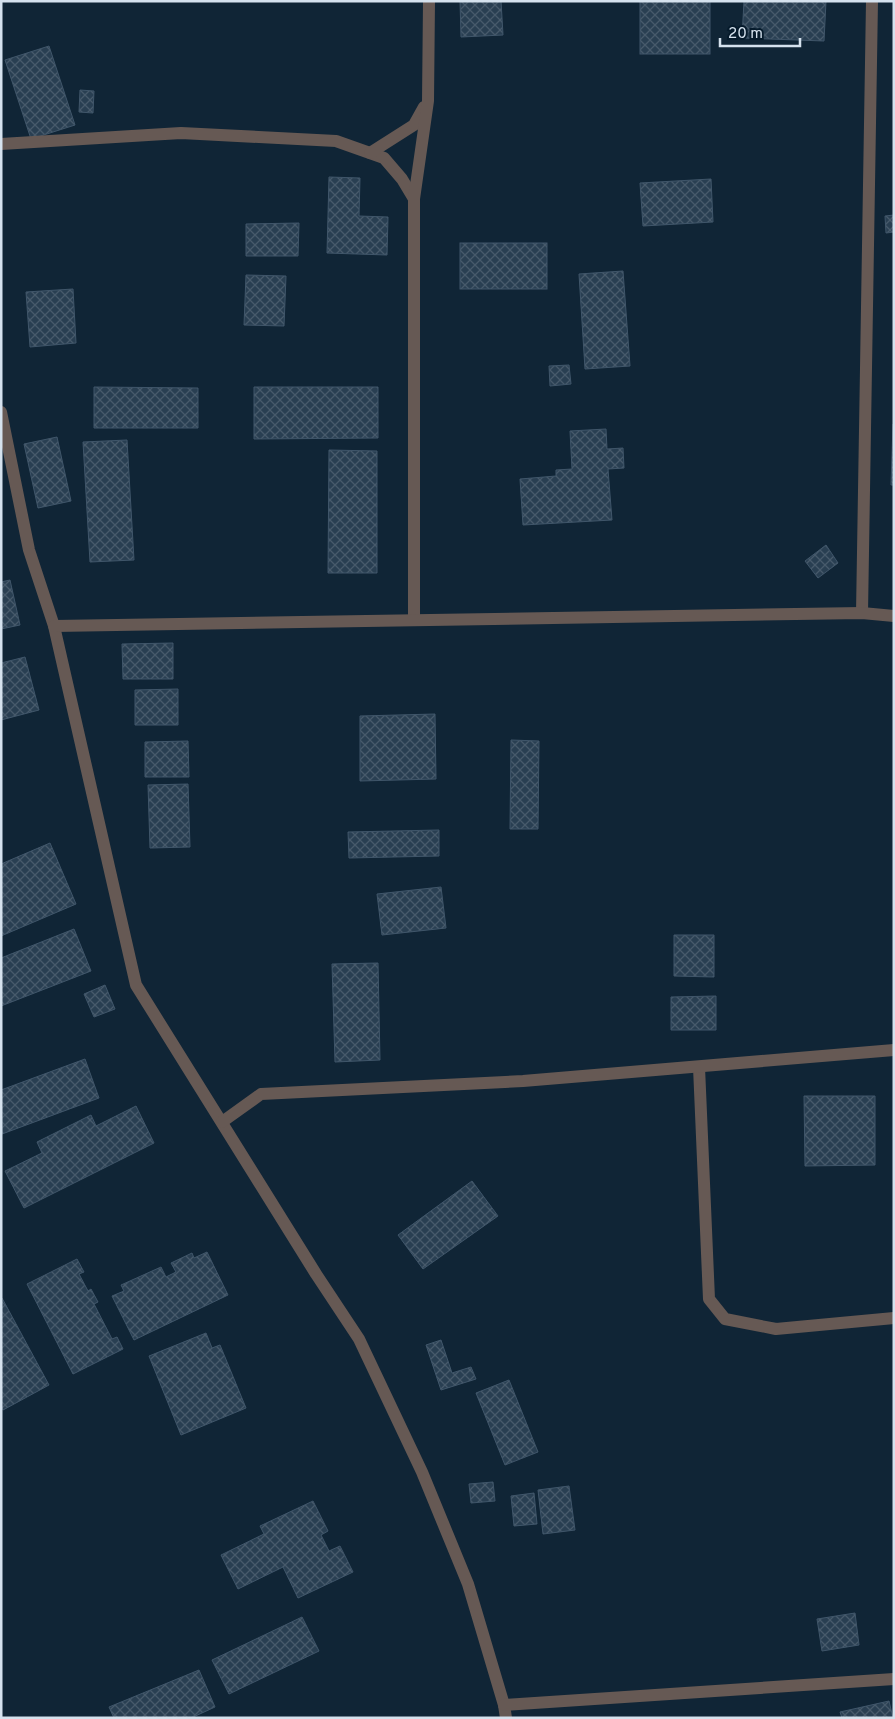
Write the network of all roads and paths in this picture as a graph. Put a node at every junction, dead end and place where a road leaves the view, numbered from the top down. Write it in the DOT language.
graph roads {
  1 [pos="429,1"];
  2 [pos="872,1"];
  3 [pos="428,101"];
  4 [pos="1,144"];
  5 [pos="370,153"];
  6 [pos="414,199"];
  7 [pos="1,412"];
  8 [pos="862,613"];
  9 [pos="894,616"];
  10 [pos="414,620"];
  11 [pos="54,626"];
  12 [pos="894,1050"];
  13 [pos="699,1066"];
  14 [pos="222,1122"];
  15 [pos="894,1318"];
  16 [pos="894,1678"];
  17 [pos="505,1712"];
  1 -- 3 [label="street"];
  2 -- 8 [label="street"];
  3 -- 5 [label="street"];
  3 -- 6 [label="street"];
  4 -- 5 [label="street"];
  5 -- 6 [label="street"];
  6 -- 10 [label="street"];
  7 -- 11 [label="street"];
  8 -- 9 [label="street"];
  8 -- 10 [label="street"];
  10 -- 11 [label="street"];
  11 -- 14 [label="street"];
  12 -- 13 [label="street"];
  13 -- 14 [label="street"];
  13 -- 15 [label="street"];
  14 -- 17 [label="street"];
  16 -- 17 [label="street"];
}
